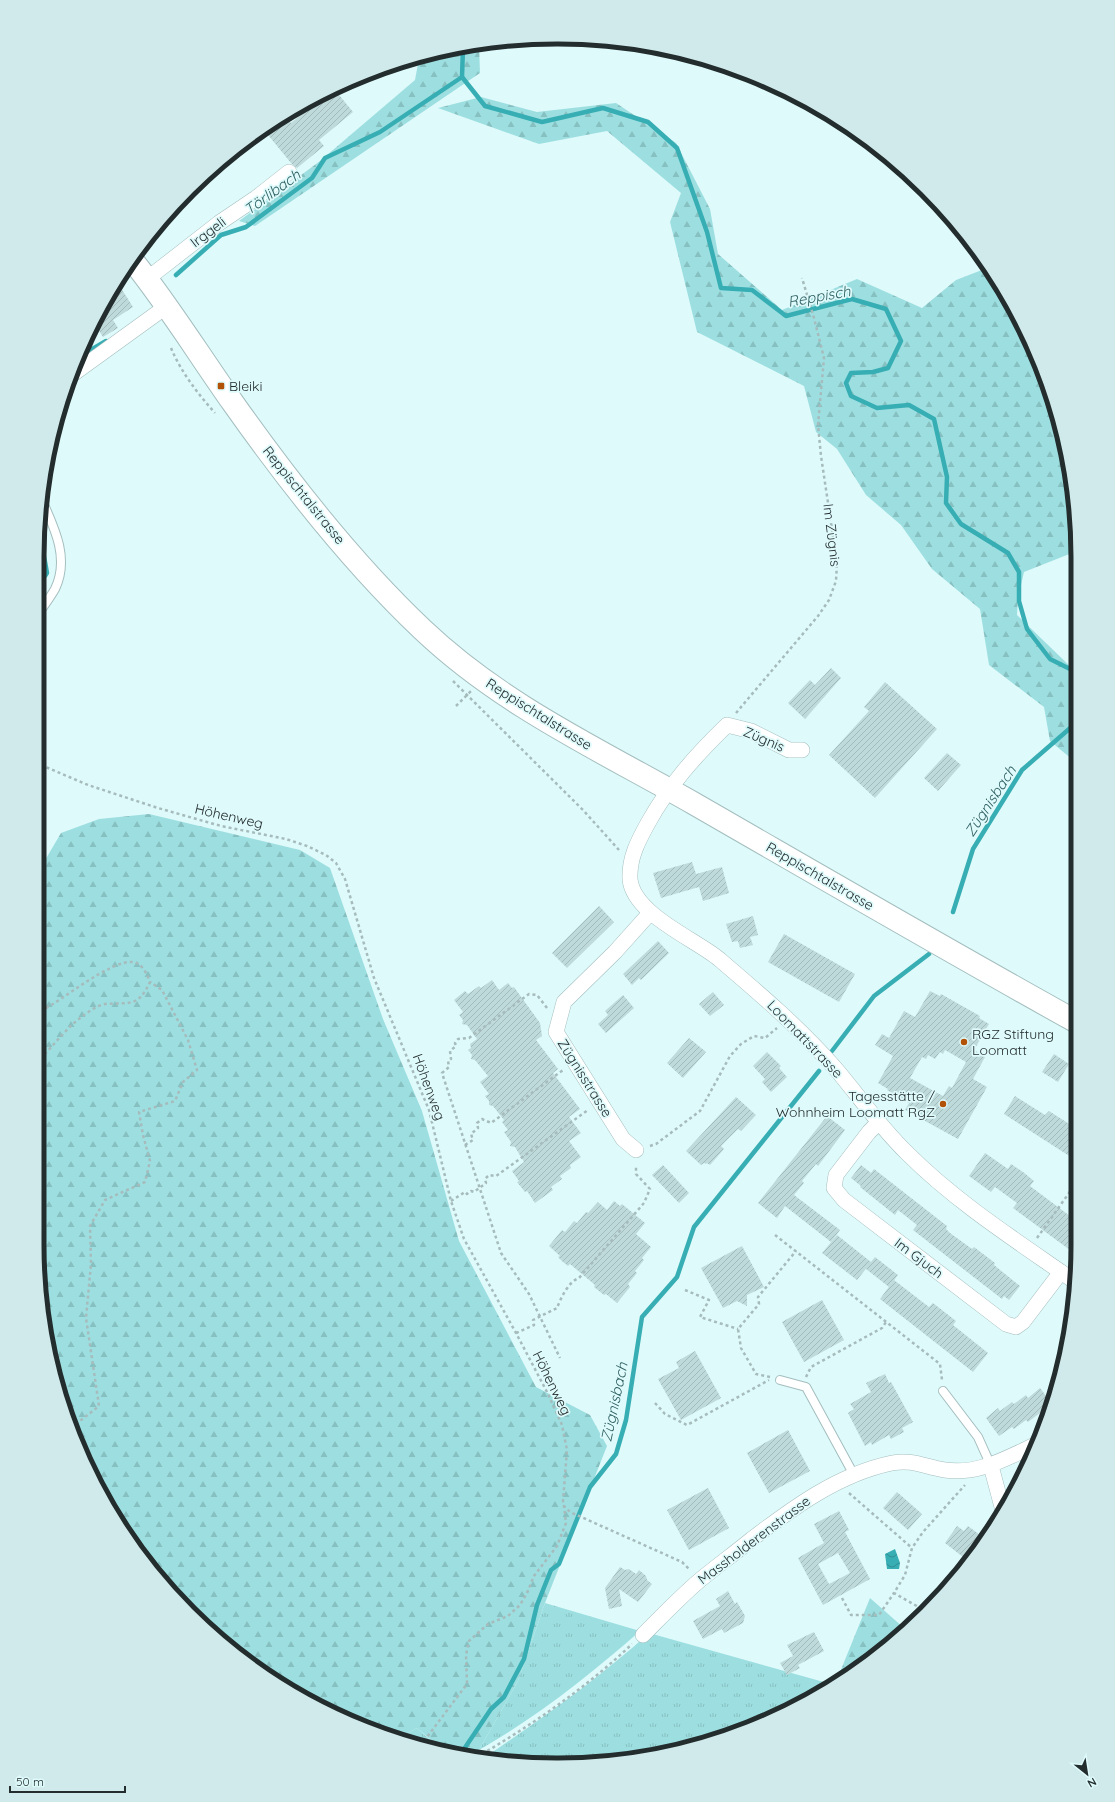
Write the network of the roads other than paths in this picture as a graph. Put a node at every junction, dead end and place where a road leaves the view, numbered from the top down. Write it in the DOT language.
graph roads {
  1 [pos="289,172"];
  2 [pos="136,265"];
  3 [pos="147,279"];
  4 [pos="167,306"];
  5 [pos="80,368"];
  6 [pos="46,509"];
  7 [pos="44,606"];
  8 [pos="802,750"];
  9 [pos="669,789"];
  10 [pos="650,913"];
  11 [pos="1071,1019"];
  12 [pos="878,1123"];
  13 [pos="636,1150"];
  14 [pos="1061,1272"];
  15 [pos="1070,1278"];
  16 [pos="780,1380"];
  17 [pos="943,1391"];
  18 [pos="1029,1448"];
  19 [pos="991,1466"];
  20 [pos="854,1475"];
  21 [pos="1001,1503"];
  22 [pos="643,1634"];
  1 -- 3 [label="street, Irggeli"];
  2 -- 3 [label="main road, Reppischtalstrasse"];
  3 -- 4 [label="main road, Reppischtalstrasse"];
  4 -- 5 [label="street"];
  4 -- 9 [label="main road, Reppischtalstrasse"];
  6 -- 7 [label="lane"];
  8 -- 9 [label="street, Zügnis"];
  9 -- 10 [label="street, Loomattstrasse"];
  9 -- 11 [label="main road, Reppischtalstrasse"];
  10 -- 12 [label="street, Loomattstrasse"];
  10 -- 13 [label="street, Zügnisstrasse"];
  12 -- 14 [label="street, Loomattstrasse"];
  12 -- 14 [label="street, Im Gjuch"];
  14 -- 15 [label="street, Loomattstrasse"];
  16 -- 20 [label="lane"];
  17 -- 19 [label="lane"];
  18 -- 19 [label="street, Massholderenstrasse"];
  19 -- 20 [label="street, Massholderenstrasse"];
  19 -- 21 [label="street"];
  20 -- 22 [label="street, Massholderenstrasse"];
}
